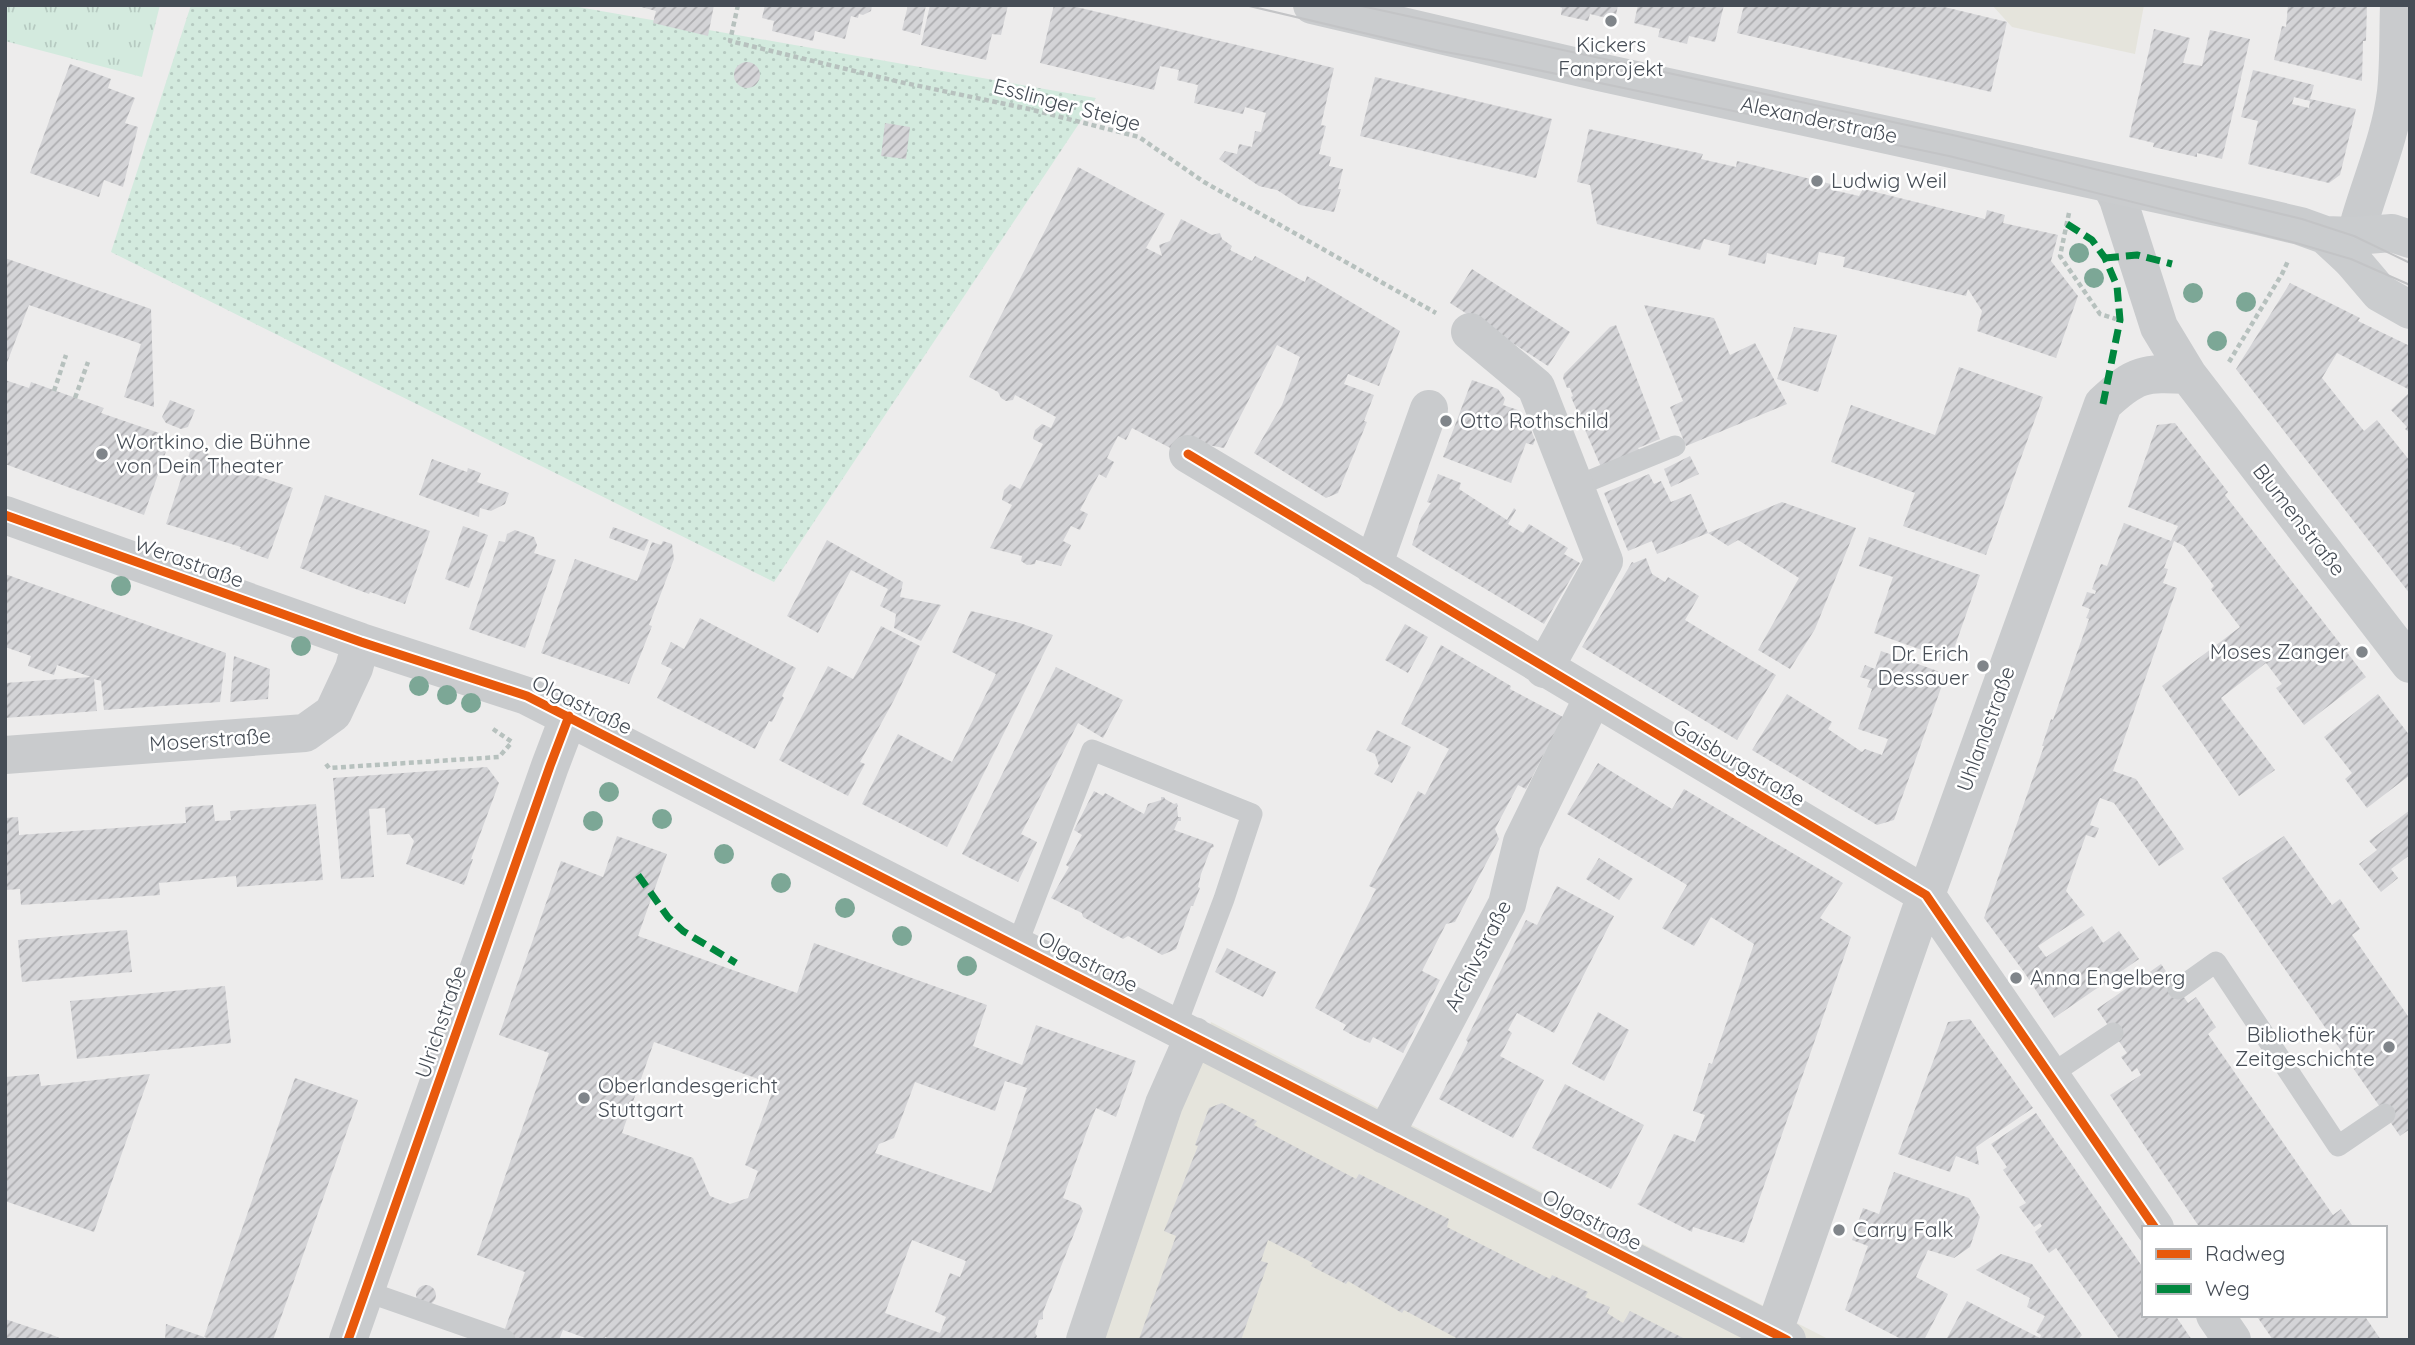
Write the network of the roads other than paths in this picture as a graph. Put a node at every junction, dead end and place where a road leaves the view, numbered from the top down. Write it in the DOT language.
graph roads {
  1 [pos="1312,5"];
  2 [pos="2399,5"];
  3 [pos="2111,185"];
  4 [pos="2333,239"];
  5 [pos="2410,239"];
  6 [pos="2410,310"];
  7 [pos="1470,332"];
  8 [pos="2188,375"];
  9 [pos="1429,409"];
  10 [pos="1675,446"];
  11 [pos="1188,454"];
  12 [pos="1574,487"];
  13 [pos="5,514"];
  14 [pos="1373,566"];
  15 [pos="361,642"];
  16 [pos="2410,664"];
  17 [pos="1544,668"];
  18 [pos="1593,697"];
  19 [pos="569,716"];
  20 [pos="5,755"];
  21 [pos="1926,895"];
  22 [pos="1017,945"];
  23 [pos="2178,989"];
  24 [pos="1185,1031"];
  25 [pos="2113,1033"];
  26 [pos="2050,1075"];
  27 [pos="2385,1114"];
  28 [pos="1385,1135"];
  29 [pos="2154,1226"];
  30 [pos="365,1291"];
  31 [pos="2216,1317"];
  32 [pos="1777,1337"];
  33 [pos="348,1340"];
  34 [pos="505,1340"];
  35 [pos="1085,1340"];
  36 [pos="2232,1340"];
  1 -- 3 [label="street, Alexanderstraße"];
  2 -- 4 [label="street"];
  3 -- 4 [label="street, Alexanderstraße"];
  3 -- 8 [label="street"];
  4 -- 5 [label="street, Alexanderstraße"];
  4 -- 6 [label="street"];
  7 -- 12 [label="street"];
  8 -- 16 [label="street, Blumenstraße"];
  8 -- 21 [label="street, Uhlandstraße"];
  9 -- 14 [label="street"];
  10 -- 12 [label="lane"];
  11 -- 14 [label="street, Gaisburgstraße"];
  12 -- 17 [label="street"];
  13 -- 15 [label="street, Werastraße"];
  14 -- 17 [label="street, Gaisburgstraße"];
  15 -- 19 [label="street, Olgastraße"];
  15 -- 20 [label="street, Moserstraße"];
  17 -- 18 [label="street, Gaisburgstraße"];
  18 -- 21 [label="street, Gaisburgstraße"];
  18 -- 28 [label="street, Archivstraße"];
  19 -- 22 [label="street, Olgastraße"];
  19 -- 30 [label="street, Ulrichstraße"];
  21 -- 26 [label="street, Gaisburgstraße"];
  21 -- 32 [label="street, Uhlandstraße"];
  22 -- 24 [label="street, Olgastraße"];
  22 -- 24 [label="lane"];
  23 -- 27 [label="lane"];
  24 -- 28 [label="street, Olgastraße"];
  24 -- 35 [label="street"];
  25 -- 26 [label="lane"];
  26 -- 29 [label="street, Gaisburgstraße"];
  28 -- 32 [label="street, Olgastraße"];
  30 -- 33 [label="street, Ulrichstraße"];
  30 -- 34 [label="lane"];
  31 -- 36 [label="street"];
}
